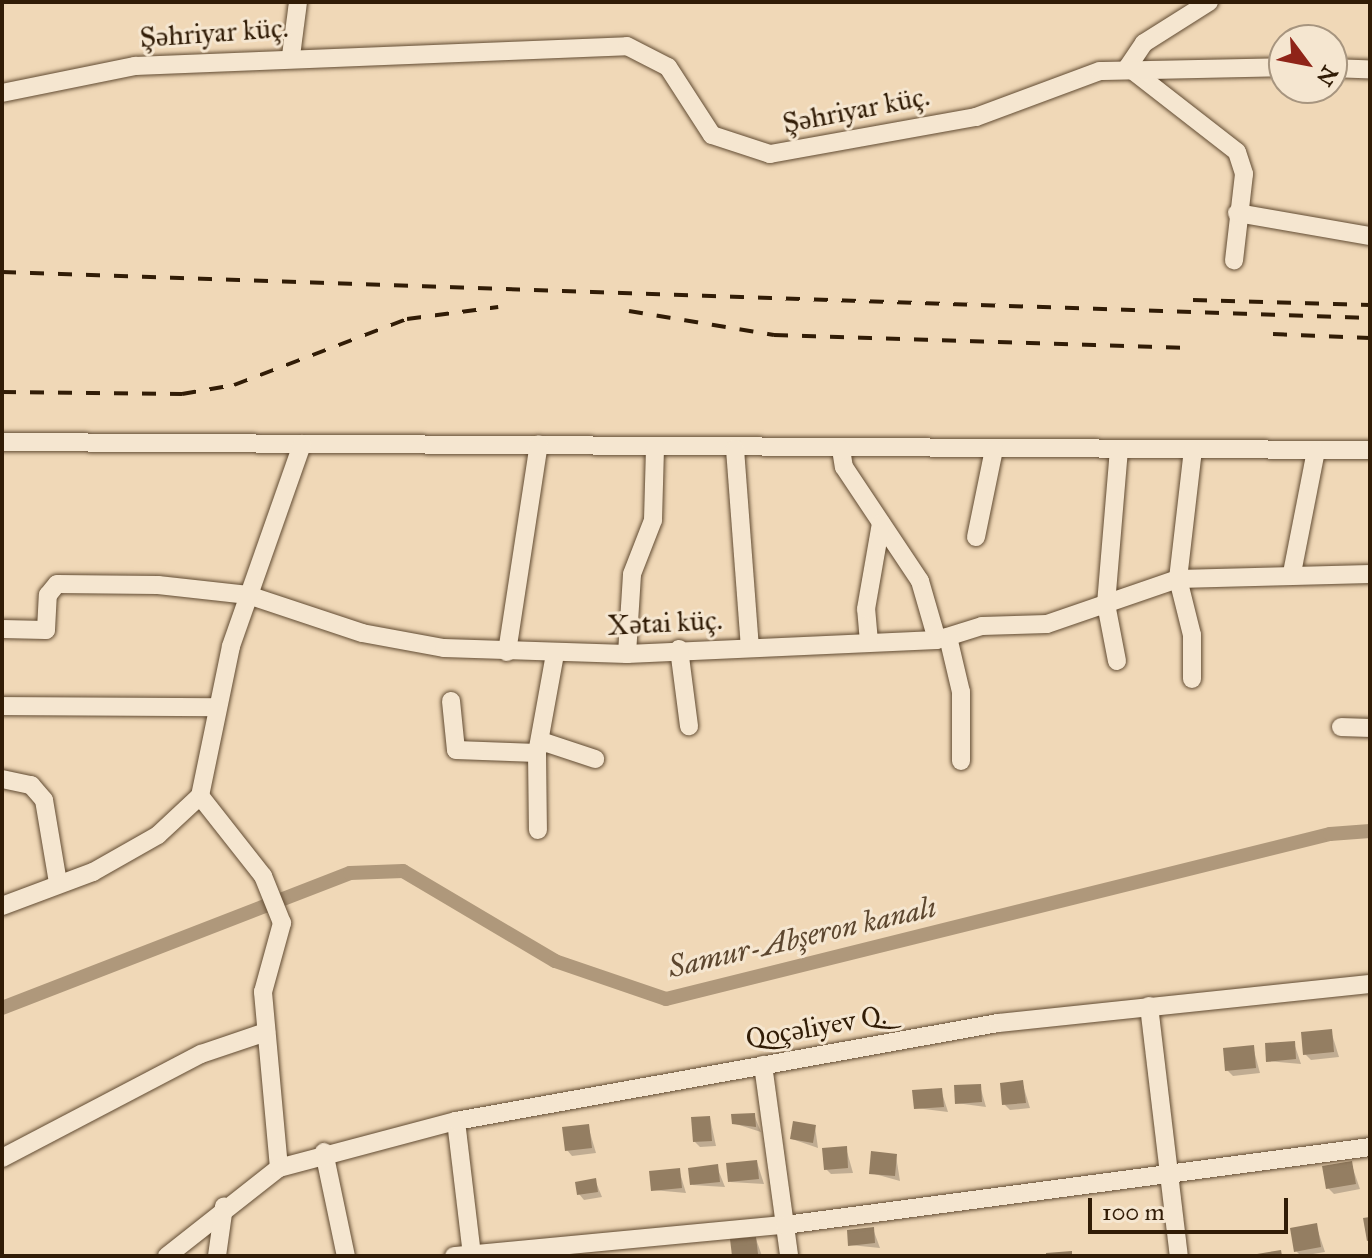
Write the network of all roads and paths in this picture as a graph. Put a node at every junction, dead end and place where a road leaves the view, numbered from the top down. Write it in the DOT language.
graph roads {
  1 [pos="298,2"];
  2 [pos="1209,2"];
  3 [pos="291,56"];
  4 [pos="1128,67"];
  5 [pos="1268,67"];
  6 [pos="1348,68"];
  7 [pos="1370,69"];
  8 [pos="2,93"];
  9 [pos="1237,213"];
  10 [pos="1370,236"];
  11 [pos="1234,260"];
  12 [pos="2,442"];
  13 [pos="302,444"];
  14 [pos="539,444"];
  15 [pos="655,448"];
  16 [pos="735,449"];
  17 [pos="841,449"];
  18 [pos="994,449"];
  19 [pos="1119,450"];
  20 [pos="1193,450"];
  21 [pos="1370,450"];
  22 [pos="1316,451"];
  23 [pos="881,523"];
  24 [pos="976,537"];
  25 [pos="1292,573"];
  26 [pos="1370,574"];
  27 [pos="1178,579"];
  28 [pos="248,595"];
  29 [pos="1106,604"];
  30 [pos="2,629"];
  31 [pos="943,638"];
  32 [pos="869,642"];
  33 [pos="750,647"];
  34 [pos="679,649"];
  35 [pos="507,652"];
  36 [pos="555,654"];
  37 [pos="627,654"];
  38 [pos="1117,661"];
  39 [pos="1192,679"];
  40 [pos="451,701"];
  41 [pos="2,706"];
  42 [pos="214,707"];
  43 [pos="689,726"];
  44 [pos="1341,727"];
  45 [pos="1370,728"];
  46 [pos="541,748"];
  47 [pos="595,759"];
  48 [pos="961,761"];
  49 [pos="2,779"];
  50 [pos="200,796"];
  51 [pos="538,830"];
  52 [pos="58,883"];
  53 [pos="2,906"];
  54 [pos="1370,984"];
  55 [pos="1149,1006"];
  56 [pos="266,1032"];
  57 [pos="763,1065"];
  58 [pos="456,1121"];
  59 [pos="1370,1147"];
  60 [pos="324,1152"];
  61 [pos="2,1158"];
  62 [pos="279,1168"];
  63 [pos="1171,1176"];
  64 [pos="224,1206"];
  65 [pos="785,1225"];
  66 [pos="466,1255"];
  67 [pos="167,1256"];
  68 [pos="217,1256"];
  69 [pos="346,1256"];
  70 [pos="789,1256"];
  71 [pos="1179,1256"];
  1 -- 3 [label="street"];
  2 -- 4 [label="street"];
  3 -- 4 [label="street, Şəhriyar küç."];
  3 -- 8 [label="street, Şəhriyar küç."];
  4 -- 5 [label="street, Şəhriyar küç."];
  4 -- 9 [label="street"];
  6 -- 7 [label="street"];
  9 -- 10 [label="street"];
  9 -- 11 [label="street"];
  12 -- 13 [label="street"];
  13 -- 14 [label="street"];
  13 -- 28 [label="street"];
  14 -- 15 [label="street"];
  14 -- 35 [label="street"];
  15 -- 16 [label="street"];
  15 -- 37 [label="street"];
  16 -- 17 [label="street"];
  16 -- 33 [label="street"];
  17 -- 18 [label="street"];
  17 -- 23 [label="street"];
  18 -- 19 [label="street"];
  18 -- 24 [label="street"];
  19 -- 20 [label="street"];
  19 -- 29 [label="street"];
  20 -- 22 [label="street"];
  20 -- 27 [label="street"];
  21 -- 22 [label="street"];
  22 -- 25 [label="street"];
  23 -- 31 [label="street"];
  23 -- 32 [label="street"];
  25 -- 26 [label="street, Xətai küç."];
  25 -- 27 [label="street, Xətai küç."];
  27 -- 29 [label="street, Xətai küç."];
  27 -- 39 [label="street"];
  28 -- 30 [label="street, Xətai küç."];
  28 -- 35 [label="street, Xətai küç."];
  28 -- 42 [label="street"];
  29 -- 31 [label="street, Xətai küç."];
  29 -- 38 [label="street"];
  31 -- 32 [label="street, Xətai küç."];
  31 -- 48 [label="street"];
  32 -- 33 [label="street, Xətai küç."];
  33 -- 34 [label="street, Xətai küç."];
  34 -- 37 [label="street, Xətai küç."];
  34 -- 43 [label="street"];
  35 -- 36 [label="street, Xətai küç."];
  36 -- 37 [label="street, Xətai küç."];
  36 -- 46 [label="street"];
  40 -- 46 [label="street"];
  41 -- 42 [label="street"];
  42 -- 50 [label="street"];
  44 -- 45 [label="street"];
  46 -- 47 [label="street"];
  46 -- 51 [label="street"];
  49 -- 52 [label="street"];
  50 -- 52 [label="street"];
  50 -- 56 [label="street"];
  52 -- 53 [label="street"];
  54 -- 55 [label="street, Qoçəliyev Q."];
  55 -- 57 [label="street, Qoçəliyev Q."];
  55 -- 63 [label="street"];
  56 -- 61 [label="street"];
  56 -- 62 [label="street"];
  57 -- 58 [label="street, Qoçəliyev Q."];
  57 -- 65 [label="street"];
  58 -- 60 [label="street, Qoçəliyev Q."];
  58 -- 66 [label="street"];
  59 -- 63 [label="street"];
  60 -- 62 [label="street, Qoçəliyev Q."];
  60 -- 69 [label="street"];
  62 -- 64 [label="street, Qoçəliyev Q."];
  63 -- 65 [label="street"];
  63 -- 71 [label="street"];
  64 -- 67 [label="street, Qoçəliyev Q."];
  64 -- 68 [label="street"];
  65 -- 66 [label="street"];
  65 -- 70 [label="street"];
}
